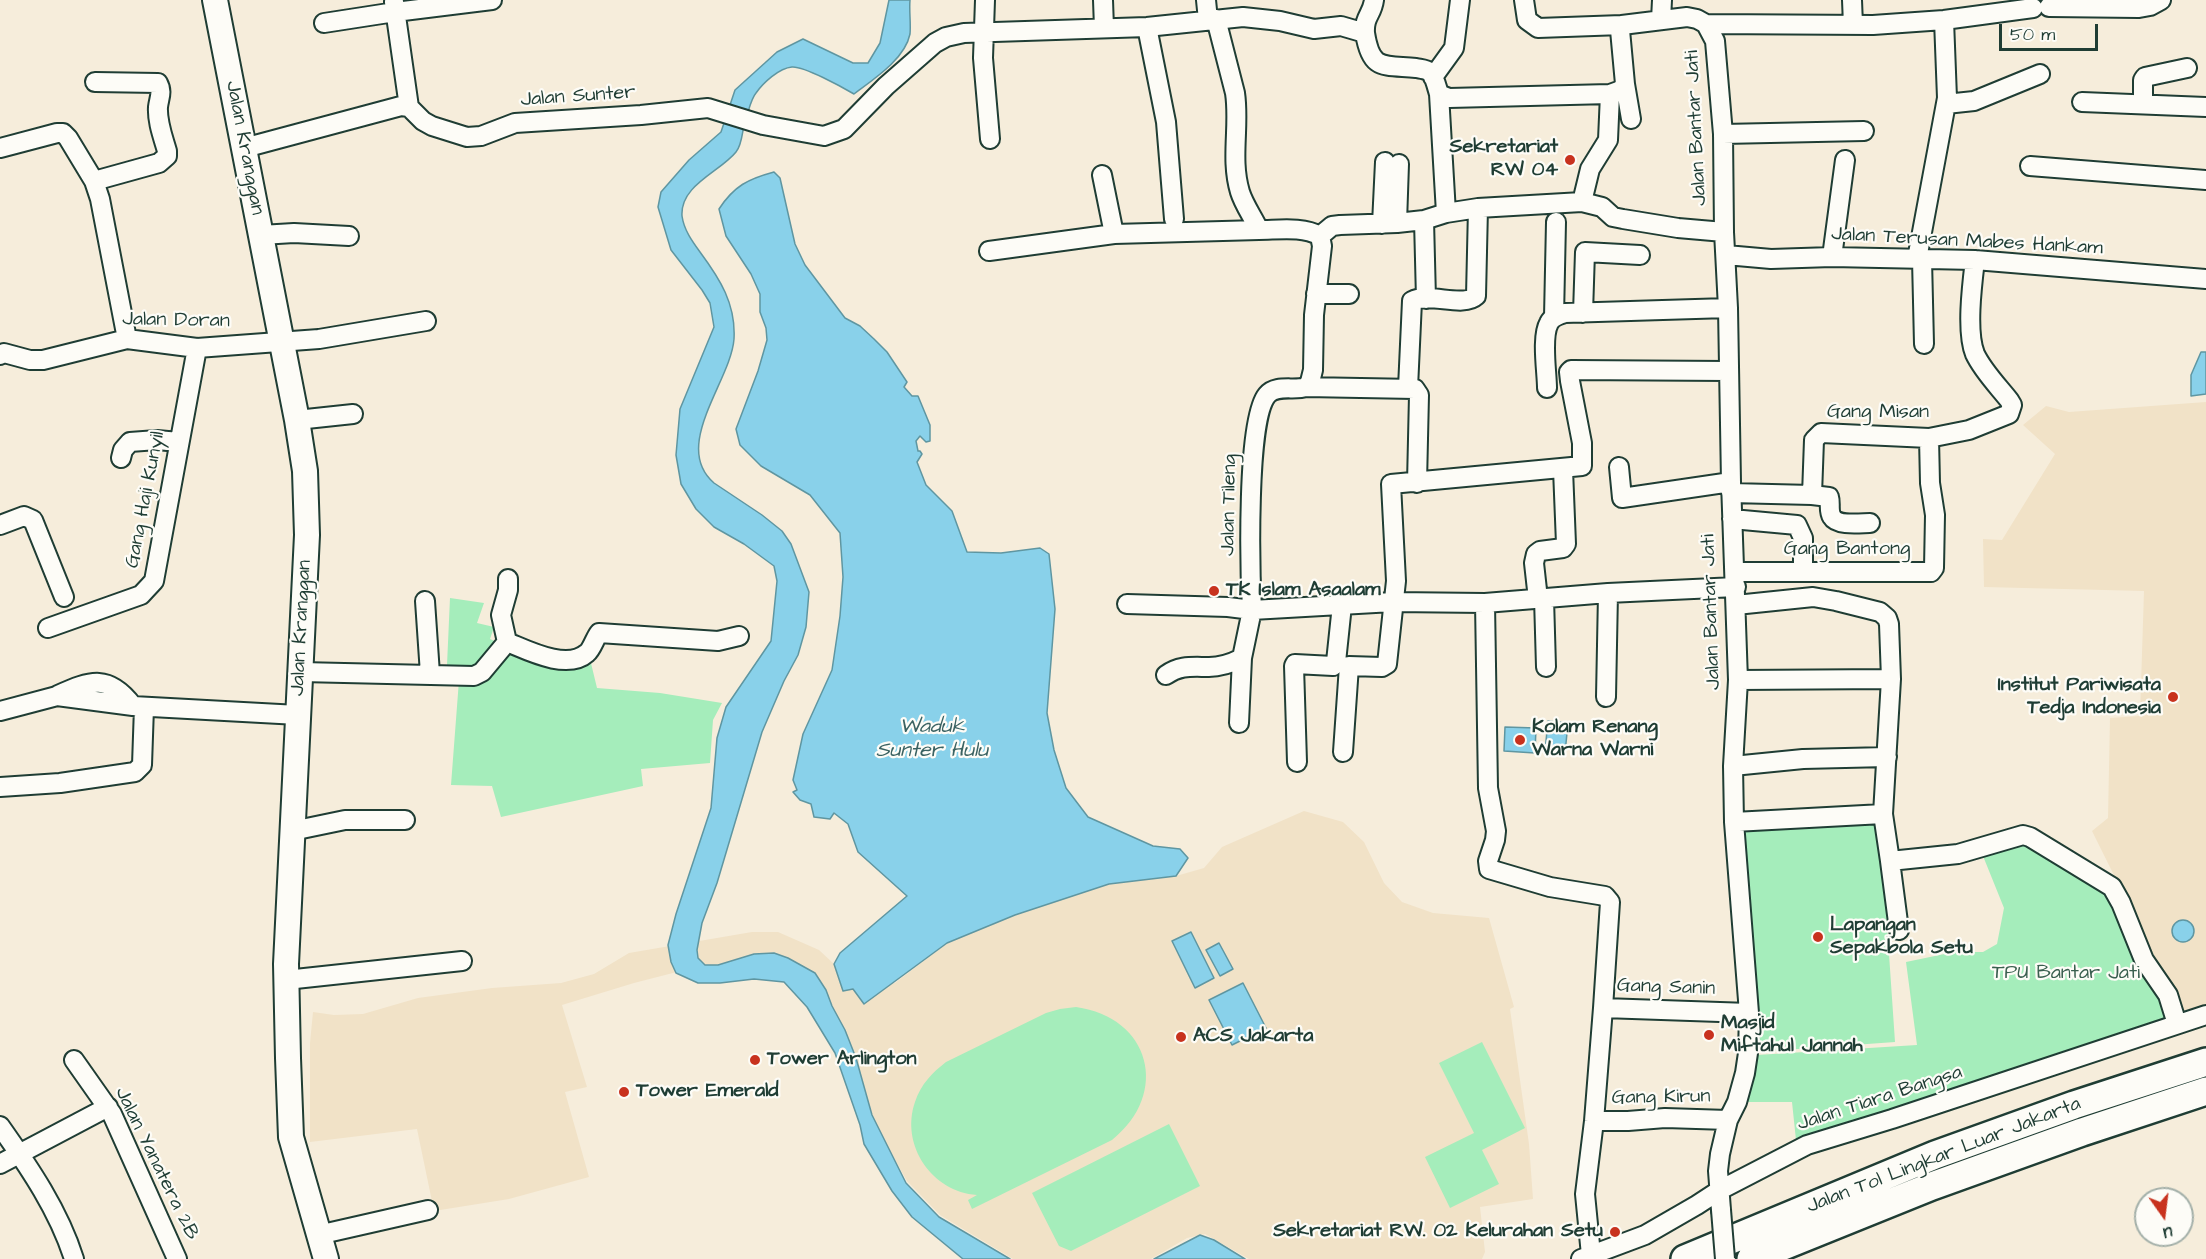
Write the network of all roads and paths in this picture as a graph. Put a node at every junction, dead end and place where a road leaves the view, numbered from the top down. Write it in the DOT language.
graph roads {
  1 [pos="215,0"];
  2 [pos="492,0"];
  3 [pos="985,0"];
  4 [pos="1103,0"];
  5 [pos="1206,0"];
  6 [pos="1374,0"];
  7 [pos="1460,0"];
  8 [pos="1524,0"];
  9 [pos="1662,0"];
  10 [pos="1852,0"];
  11 [pos="2161,0"];
  12 [pos="2122,3"];
  13 [pos="394,6"];
  14 [pos="1212,19"];
  15 [pos="1661,20"];
  16 [pos="1944,20"];
  17 [pos="324,23"];
  18 [pos="1706,24"];
  19 [pos="1623,25"];
  20 [pos="1853,25"];
  21 [pos="1147,27"];
  22 [pos="1104,28"];
  23 [pos="983,33"];
  24 [pos="1365,33"];
  25 [pos="2187,68"];
  26 [pos="2040,74"];
  27 [pos="1433,77"];
  28 [pos="95,82"];
  29 [pos="1625,84"];
  30 [pos="1439,94"];
  31 [pos="1610,94"];
  32 [pos="2082,102"];
  33 [pos="1946,104"];
  34 [pos="2143,104"];
  35 [pos="409,107"];
  36 [pos="2206,107"];
  37 [pos="1631,119"];
  38 [pos="1864,131"];
  39 [pos="1724,134"];
  40 [pos="990,139"];
  41 [pos="0,148"];
  42 [pos="244,148"];
  43 [pos="1845,160"];
  44 [pos="1392,163"];
  45 [pos="2030,166"];
  46 [pos="1102,175"];
  47 [pos="2206,180"];
  48 [pos="94,181"];
  49 [pos="1582,202"];
  50 [pos="1478,208"];
  51 [pos="1446,213"];
  52 [pos="1174,219"];
  53 [pos="1424,220"];
  54 [pos="1556,222"];
  55 [pos="1389,224"];
  56 [pos="1259,230"];
  57 [pos="1724,232"];
  58 [pos="1114,234"];
  59 [pos="261,235"];
  60 [pos="349,236"];
  61 [pos="1320,236"];
  62 [pos="989,251"];
  63 [pos="1640,255"];
  64 [pos="1726,255"];
  65 [pos="1832,257"];
  66 [pos="1919,259"];
  67 [pos="1975,260"];
  68 [pos="2206,279"];
  69 [pos="1316,294"];
  70 [pos="1349,294"];
  71 [pos="1426,299"];
  72 [pos="1728,308"];
  73 [pos="1583,314"];
  74 [pos="1554,317"];
  75 [pos="426,321"];
  76 [pos="127,339"];
  77 [pos="282,342"];
  78 [pos="1924,344"];
  79 [pos="197,348"];
  80 [pos="1,350"];
  81 [pos="1728,371"];
  82 [pos="1306,387"];
  83 [pos="1408,388"];
  84 [pos="1547,388"];
  85 [pos="353,414"];
  86 [pos="297,420"];
  87 [pos="1929,438"];
  88 [pos="179,442"];
  89 [pos="121,458"];
  90 [pos="1619,467"];
  91 [pos="1563,469"];
  92 [pos="1417,483"];
  93 [pos="1731,488"];
  94 [pos="1812,495"];
  95 [pos="1732,519"];
  96 [pos="1870,523"];
  97 [pos="0,525"];
  98 [pos="1803,571"];
  99 [pos="508,579"];
  100 [pos="1736,588"];
  101 [pos="1608,593"];
  102 [pos="64,597"];
  103 [pos="1541,598"];
  104 [pos="425,601"];
  105 [pos="1393,602"];
  106 [pos="1485,603"];
  107 [pos="1127,604"];
  108 [pos="1342,605"];
  109 [pos="1252,610"];
  110 [pos="48,628"];
  111 [pos="739,636"];
  112 [pos="507,642"];
  113 [pos="1242,658"];
  114 [pos="1546,667"];
  115 [pos="301,672"];
  116 [pos="430,674"];
  117 [pos="1166,675"];
  118 [pos="1891,679"];
  119 [pos="1738,680"];
  120 [pos="1606,697"];
  121 [pos="139,706"];
  122 [pos="0,711"];
  123 [pos="297,715"];
  124 [pos="1239,723"];
  125 [pos="1343,752"];
  126 [pos="1887,757"];
  127 [pos="1297,762"];
  128 [pos="1733,766"];
  129 [pos="0,787"];
  130 [pos="1883,814"];
  131 [pos="405,820"];
  132 [pos="1734,822"];
  133 [pos="292,831"];
  134 [pos="1890,861"];
  135 [pos="1899,930"];
  136 [pos="462,961"];
  137 [pos="286,980"];
  138 [pos="1603,1008"];
  139 [pos="1749,1013"];
  140 [pos="2206,1015"];
  141 [pos="2177,1024"];
  142 [pos="74,1060"];
  143 [pos="2204,1063"];
  144 [pos="2206,1091"];
  145 [pos="108,1107"];
  146 [pos="1728,1120"];
  147 [pos="1594,1121"];
  148 [pos="0,1126"];
  149 [pos="20,1154"];
  150 [pos="0,1164"];
  151 [pos="1720,1190"];
  152 [pos="428,1210"];
  153 [pos="318,1235"];
  154 [pos="1586,1257"];
  155 [pos="74,1259"];
  156 [pos="177,1259"];
  157 [pos="326,1259"];
  158 [pos="1685,1259"];
  159 [pos="1725,1259"];
  160 [pos="1751,1259"];
  1 -- 42 [label="main road, Jalan Kranggan"];
  2 -- 13 [label="street"];
  3 -- 23 [label="street"];
  4 -- 22 [label="street"];
  5 -- 14 [label="street"];
  6 -- 24 [label="street"];
  7 -- 27 [label="street"];
  8 -- 19 [label="street, Jalan Bantar Jati"];
  9 -- 15 [label="street"];
  10 -- 20 [label="street"];
  11 -- 12 [label="street"];
  12 -- 16 [label="street"];
  13 -- 17 [label="street"];
  13 -- 35 [label="street"];
  14 -- 21 [label="street"];
  14 -- 24 [label="street"];
  14 -- 56 [label="street"];
  15 -- 18 [label="street, Jalan Bantar Jati"];
  15 -- 19 [label="street, Jalan Bantar Jati"];
  16 -- 20 [label="street"];
  16 -- 33 [label="street"];
  18 -- 20 [label="street"];
  18 -- 39 [label="street, Jalan Bantar Jati"];
  19 -- 29 [label="street"];
  21 -- 22 [label="street"];
  21 -- 52 [label="street"];
  22 -- 23 [label="street"];
  23 -- 35 [label="street, Jalan Sunter"];
  23 -- 40 [label="street"];
  24 -- 27 [label="street"];
  25 -- 34 [label="street"];
  26 -- 33 [label="street"];
  27 -- 30 [label="street"];
  28 -- 48 [label="street"];
  29 -- 31 [label="street"];
  29 -- 37 [label="street"];
  30 -- 31 [label="street"];
  30 -- 51 [label="street"];
  31 -- 49 [label="street"];
  32 -- 34 [label="street"];
  33 -- 66 [label="street"];
  34 -- 36 [label="street"];
  35 -- 42 [label="street"];
  38 -- 39 [label="street"];
  39 -- 57 [label="street, Jalan Bantar Jati"];
  41 -- 48 [label="street"];
  42 -- 59 [label="main road, Jalan Kranggan"];
  43 -- 65 [label="street"];
  44 -- 55 [label="street"];
  45 -- 47 [label="street"];
  46 -- 58 [label="street"];
  48 -- 76 [label="street"];
  49 -- 50 [label="street"];
  49 -- 57 [label="street"];
  50 -- 51 [label="street"];
  50 -- 71 [label="street"];
  51 -- 53 [label="street"];
  53 -- 55 [label="street"];
  53 -- 71 [label="street"];
  54 -- 74 [label="street"];
  55 -- 61 [label="street"];
  56 -- 58 [label="street"];
  56 -- 61 [label="street"];
  57 -- 64 [label="street, Jalan Bantar Jati"];
  58 -- 62 [label="street"];
  59 -- 60 [label="street"];
  59 -- 77 [label="main road, Jalan Kranggan"];
  61 -- 69 [label="street"];
  63 -- 73 [label="street"];
  64 -- 65 [label="street, Jalan Terusan Mabes Hankam"];
  64 -- 72 [label="street, Jalan Bantar Jati"];
  65 -- 66 [label="street, Jalan Terusan Mabes Hankam"];
  66 -- 67 [label="street, Jalan Terusan Mabes Hankam"];
  66 -- 78 [label="street"];
  67 -- 68 [label="street, Jalan Terusan Mabes Hankam"];
  67 -- 87 [label="street, Gang Misan"];
  69 -- 70 [label="street"];
  69 -- 82 [label="street"];
  71 -- 83 [label="street"];
  72 -- 73 [label="street"];
  72 -- 81 [label="street, Jalan Bantar Jati"];
  73 -- 74 [label="street"];
  74 -- 84 [label="street"];
  75 -- 77 [label="street, Jalan Doran"];
  76 -- 79 [label="street, Jalan Doran"];
  76 -- 80 [label="street, Jalan Doran"];
  77 -- 79 [label="street, Jalan Doran"];
  77 -- 86 [label="main road, Jalan Kranggan"];
  79 -- 88 [label="street, Gang Haji Kunyil"];
  81 -- 91 [label="street"];
  81 -- 93 [label="street, Jalan Bantar Jati"];
  82 -- 83 [label="street, Jalan Tileng"];
  82 -- 109 [label="street, Jalan Tileng"];
  83 -- 92 [label="street"];
  85 -- 86 [label="street"];
  86 -- 115 [label="main road, Jalan Kranggan"];
  87 -- 94 [label="street, Gang Misan"];
  87 -- 98 [label="street, Gang Bantong"];
  88 -- 89 [label="street"];
  88 -- 110 [label="street, Gang Haji Kunyil"];
  90 -- 93 [label="street"];
  91 -- 92 [label="street"];
  91 -- 103 [label="street"];
  92 -- 105 [label="street"];
  93 -- 94 [label="street"];
  93 -- 95 [label="street, Jalan Bantar Jati"];
  94 -- 96 [label="street"];
  95 -- 98 [label="street"];
  95 -- 100 [label="street, Jalan Bantar Jati"];
  97 -- 102 [label="street"];
  98 -- 100 [label="street, Gang Bantong"];
  99 -- 112 [label="street"];
  100 -- 101 [label="street"];
  100 -- 118 [label="street"];
  100 -- 119 [label="street, Jalan Bantar Jati"];
  101 -- 103 [label="street"];
  101 -- 120 [label="street"];
  103 -- 106 [label="street"];
  103 -- 114 [label="street"];
  104 -- 116 [label="street"];
  105 -- 106 [label="street"];
  105 -- 108 [label="street"];
  105 -- 125 [label="street"];
  106 -- 138 [label="street, Gang Sanin"];
  107 -- 109 [label="street"];
  108 -- 109 [label="street"];
  108 -- 127 [label="street"];
  109 -- 113 [label="street, Jalan Tileng"];
  111 -- 112 [label="street"];
  112 -- 116 [label="street"];
  113 -- 117 [label="street"];
  113 -- 124 [label="street, Jalan Tileng"];
  115 -- 116 [label="street"];
  115 -- 123 [label="main road, Jalan Kranggan"];
  118 -- 119 [label="street"];
  118 -- 126 [label="street"];
  119 -- 128 [label="street, Jalan Bantar Jati"];
  121 -- 122 [label="street"];
  121 -- 123 [label="street"];
  121 -- 129 [label="street"];
  123 -- 133 [label="main road, Jalan Kranggan"];
  126 -- 128 [label="street"];
  126 -- 130 [label="street"];
  128 -- 132 [label="street, Jalan Bantar Jati"];
  130 -- 132 [label="street"];
  130 -- 134 [label="street"];
  131 -- 133 [label="street"];
  132 -- 139 [label="street, Jalan Bantar Jati"];
  133 -- 137 [label="main road, Jalan Kranggan"];
  134 -- 135 [label="street"];
  134 -- 141 [label="street"];
  136 -- 137 [label="street"];
  137 -- 153 [label="main road, Jalan Kranggan"];
  138 -- 139 [label="street, Gang Sanin"];
  138 -- 147 [label="street"];
  139 -- 146 [label="street, Jalan Bantar Jati"];
  140 -- 141 [label="street, Jalan Tiara Bangsa"];
  141 -- 151 [label="street, Jalan Tiara Bangsa"];
  142 -- 145 [label="street, Jalan Yanatera 2B"];
  143 -- 158 [label="highway, Jalan Tol Lingkar Luar Jakarta"];
  144 -- 160 [label="highway, Jalan Tol Lingkar Luar Jakarta"];
  145 -- 149 [label="street"];
  145 -- 156 [label="street, Jalan Yanatera 2B"];
  146 -- 147 [label="street, Gang Kirun"];
  146 -- 151 [label="street, Jalan Bantar Jati"];
  147 -- 154 [label="street"];
  148 -- 149 [label="street"];
  149 -- 150 [label="street"];
  149 -- 155 [label="street"];
  151 -- 154 [label="street, Jalan Tiara Bangsa"];
  151 -- 159 [label="street, Jalan Bantar Jati, bridge"];
  152 -- 153 [label="street"];
  153 -- 157 [label="main road, Jalan Kranggan"];
}
